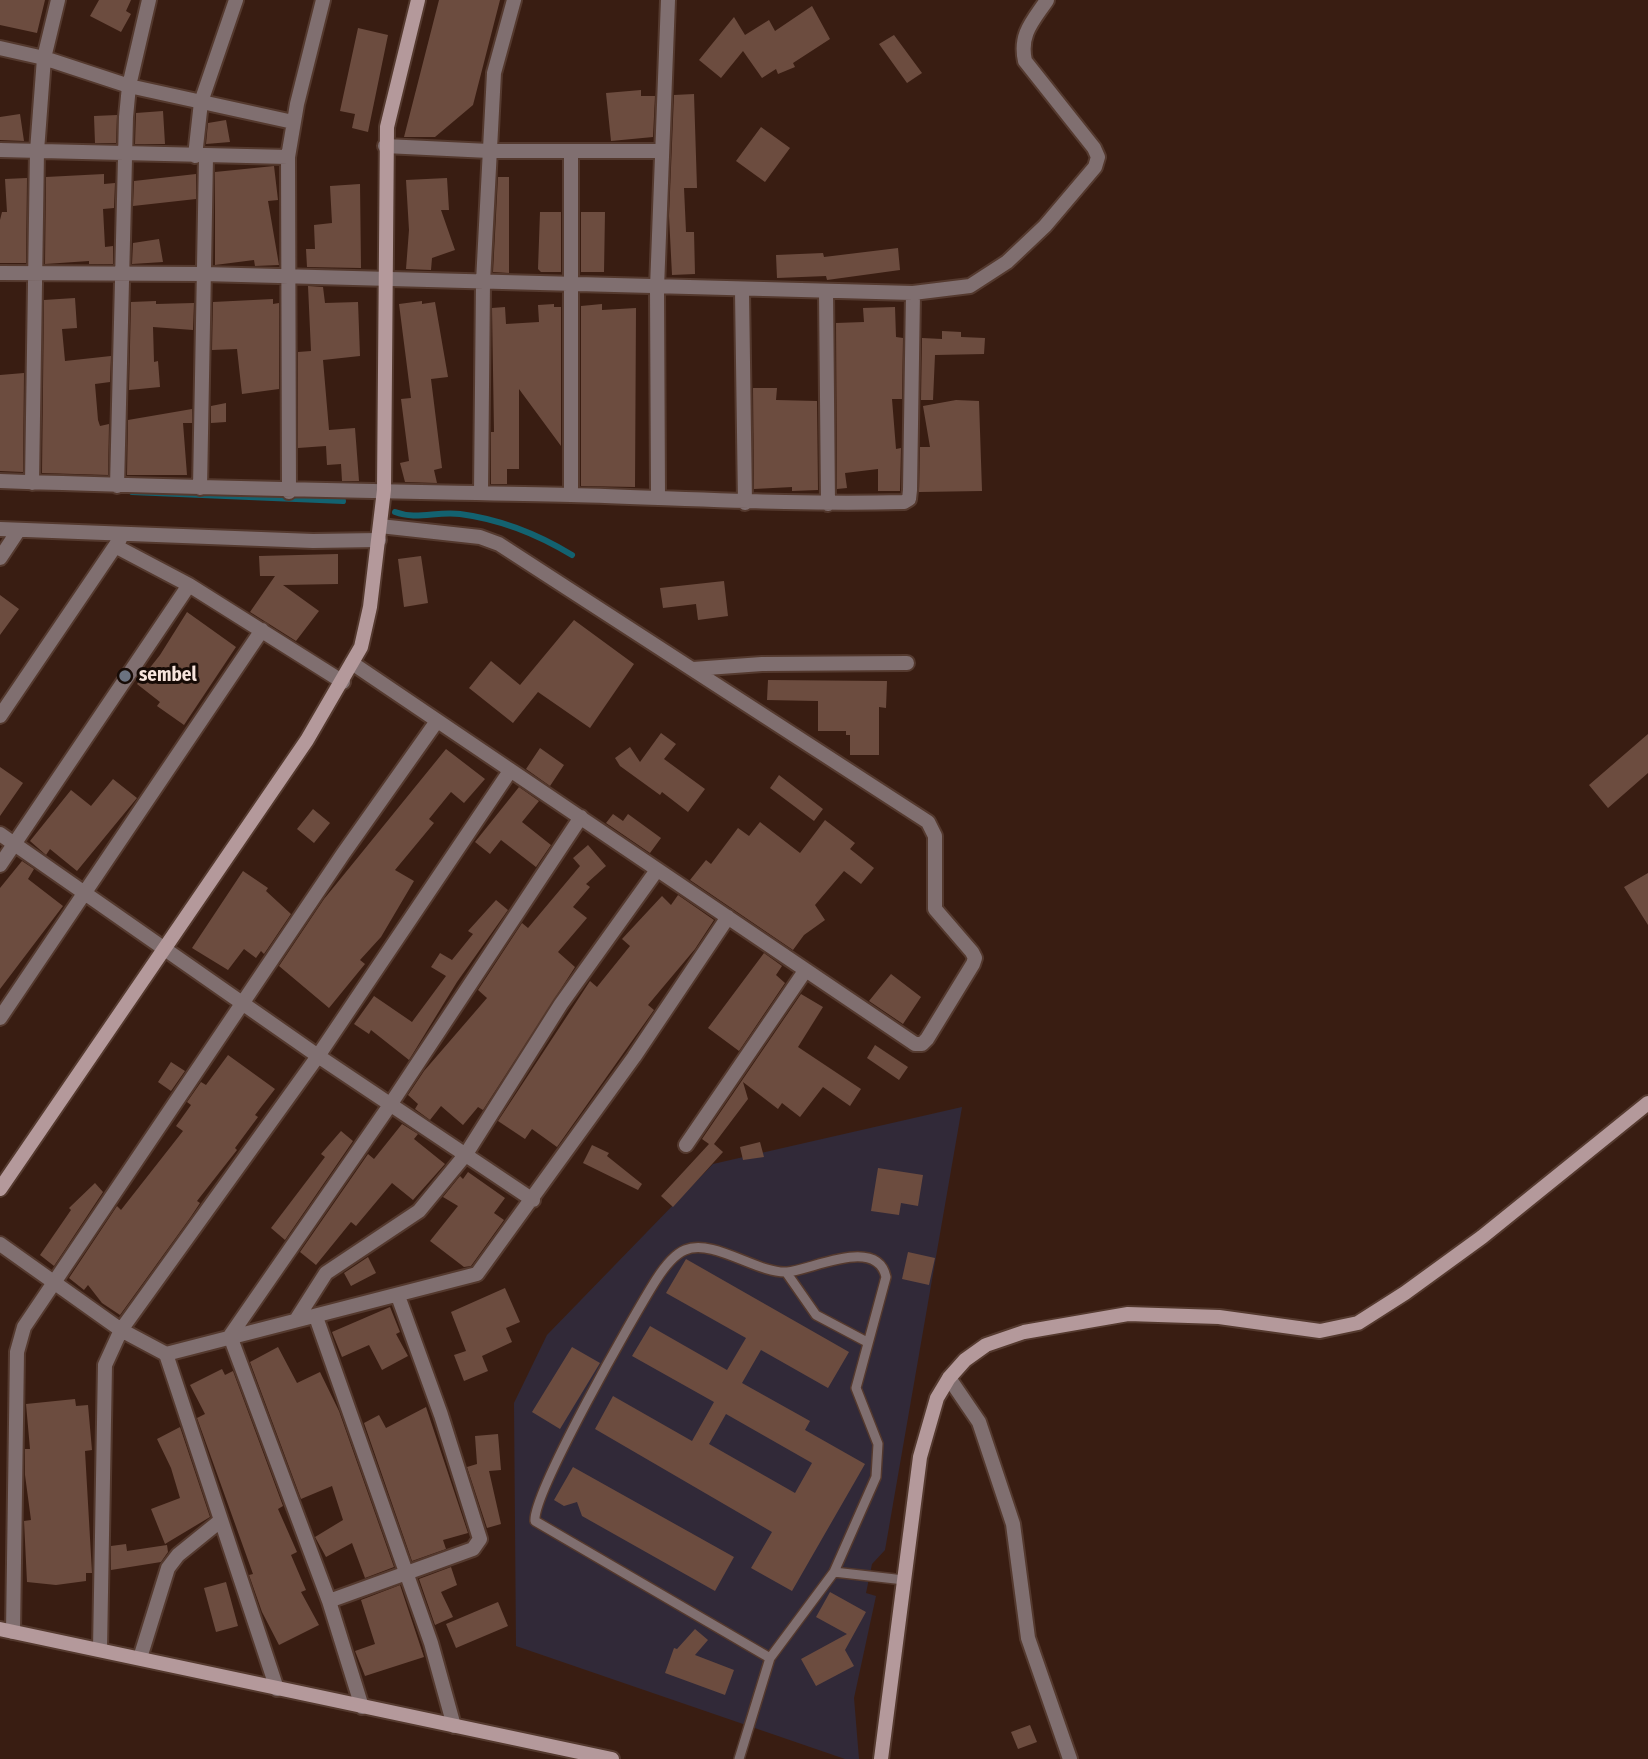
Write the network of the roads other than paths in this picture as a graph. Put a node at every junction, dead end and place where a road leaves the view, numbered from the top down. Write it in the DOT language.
graph roads {
  1 [pos="58,0"];
  2 [pos="149,0"];
  3 [pos="236,0"];
  4 [pos="323,0"];
  5 [pos="418,0"];
  6 [pos="514,0"];
  7 [pos="668,0"];
  8 [pos="1048,0"];
  9 [pos="0,48"];
  10 [pos="44,58"];
  11 [pos="129,86"];
  12 [pos="201,102"];
  13 [pos="293,122"];
  14 [pos="385,146"];
  15 [pos="0,150"];
  16 [pos="37,151"];
  17 [pos="489,151"];
  18 [pos="571,151"];
  19 [pos="661,151"];
  20 [pos="125,152"];
  21 [pos="200,156"];
  22 [pos="288,157"];
  23 [pos="0,273"];
  24 [pos="34,273"];
  25 [pos="204,274"];
  26 [pos="121,276"];
  27 [pos="289,278"];
  28 [pos="387,280"];
  29 [pos="483,282"];
  30 [pos="569,286"];
  31 [pos="656,288"];
  32 [pos="743,291"];
  33 [pos="825,291"];
  34 [pos="913,293"];
  35 [pos="0,481"];
  36 [pos="32,483"];
  37 [pos="117,485"];
  38 [pos="200,488"];
  39 [pos="384,490"];
  40 [pos="289,492"];
  41 [pos="481,493"];
  42 [pos="571,495"];
  43 [pos="658,497"];
  44 [pos="746,503"];
  45 [pos="828,504"];
  46 [pos="0,529"];
  47 [pos="18,531"];
  48 [pos="379,533"];
  49 [pos="120,541"];
  50 [pos="0,558"];
  51 [pos="189,585"];
  52 [pos="262,630"];
  53 [pos="352,663"];
  54 [pos="908,663"];
  55 [pos="693,669"];
  56 [pos="343,682"];
  57 [pos="0,716"];
  58 [pos="437,721"];
  59 [pos="510,771"];
  60 [pos="581,817"];
  61 [pos="0,834"];
  62 [pos="15,844"];
  63 [pos="0,865"];
  64 [pos="657,870"];
  65 [pos="87,893"];
  66 [pos="727,917"];
  67 [pos="164,947"];
  68 [pos="805,971"];
  69 [pos="244,1003"];
  70 [pos="0,1018"];
  71 [pos="318,1056"];
  72 [pos="1648,1103"];
  73 [pos="390,1105"];
  74 [pos="686,1145"];
  75 [pos="466,1154"];
  76 [pos="0,1189"];
  77 [pos="533,1200"];
  78 [pos="0,1244"];
  79 [pos="786,1272"];
  80 [pos="52,1281"];
  81 [pos="398,1296"];
  82 [pos="316,1317"];
  83 [pos="296,1320"];
  84 [pos="121,1330"];
  85 [pos="230,1336"];
  86 [pos="867,1342"];
  87 [pos="166,1354"];
  88 [pos="948,1378"];
  89 [pos="219,1521"];
  90 [pos="834,1572"];
  91 [pos="407,1575"];
  92 [pos="904,1580"];
  93 [pos="328,1601"];
  94 [pos="7,1631"];
  95 [pos="100,1649"];
  96 [pos="140,1658"];
  97 [pos="770,1658"];
  98 [pos="277,1689"];
  99 [pos="362,1707"];
  100 [pos="454,1726"];
  101 [pos="612,1759"];
  102 [pos="739,1759"];
  103 [pos="881,1759"];
  104 [pos="1070,1759"];
  1 -- 10 [label="street"];
  2 -- 11 [label="street"];
  3 -- 12 [label="street"];
  4 -- 13 [label="street"];
  5 -- 14 [label="street"];
  6 -- 17 [label="street"];
  7 -- 19 [label="street"];
  8 -- 34 [label="street"];
  9 -- 10 [label="street"];
  10 -- 11 [label="street"];
  10 -- 16 [label="street"];
  11 -- 12 [label="street"];
  11 -- 20 [label="street"];
  12 -- 13 [label="street"];
  12 -- 21 [label="street"];
  13 -- 22 [label="street"];
  14 -- 17 [label="street"];
  14 -- 28 [label="street"];
  15 -- 16 [label="street"];
  16 -- 20 [label="street"];
  16 -- 24 [label="street"];
  17 -- 18 [label="street"];
  17 -- 29 [label="street"];
  18 -- 19 [label="street"];
  18 -- 30 [label="street"];
  19 -- 31 [label="street"];
  20 -- 21 [label="street"];
  20 -- 26 [label="street"];
  21 -- 22 [label="street"];
  21 -- 25 [label="street"];
  22 -- 27 [label="street"];
  23 -- 24 [label="street"];
  24 -- 26 [label="street"];
  24 -- 36 [label="street"];
  25 -- 26 [label="street"];
  25 -- 27 [label="street"];
  25 -- 38 [label="street"];
  26 -- 37 [label="street"];
  27 -- 28 [label="street"];
  27 -- 40 [label="street"];
  28 -- 29 [label="street"];
  28 -- 39 [label="street"];
  29 -- 30 [label="street"];
  29 -- 41 [label="street"];
  30 -- 31 [label="street"];
  30 -- 42 [label="street"];
  31 -- 32 [label="street"];
  31 -- 43 [label="street"];
  32 -- 33 [label="street"];
  32 -- 44 [label="street"];
  33 -- 34 [label="street"];
  33 -- 45 [label="street"];
  34 -- 45 [label="street"];
  35 -- 36 [label="street"];
  36 -- 37 [label="street"];
  37 -- 38 [label="street"];
  38 -- 40 [label="street"];
  39 -- 40 [label="street"];
  39 -- 41 [label="street"];
  39 -- 48 [label="street"];
  41 -- 42 [label="street"];
  42 -- 43 [label="street"];
  43 -- 44 [label="street"];
  44 -- 45 [label="street"];
  46 -- 47 [label="street"];
  47 -- 49 [label="street"];
  47 -- 50 [label="street"];
  48 -- 49 [label="street"];
  48 -- 53 [label="street"];
  48 -- 55 [label="street"];
  49 -- 51 [label="street"];
  49 -- 57 [label="street"];
  51 -- 52 [label="street"];
  51 -- 62 [label="street"];
  52 -- 56 [label="street"];
  52 -- 65 [label="street"];
  53 -- 56 [label="street"];
  53 -- 58 [label="street"];
  54 -- 55 [label="street"];
  55 -- 68 [label="street"];
  56 -- 67 [label="street"];
  58 -- 59 [label="street"];
  58 -- 69 [label="street"];
  59 -- 60 [label="street"];
  59 -- 71 [label="street"];
  60 -- 64 [label="street"];
  60 -- 73 [label="street"];
  61 -- 62 [label="street"];
  62 -- 63 [label="street"];
  62 -- 65 [label="street"];
  64 -- 66 [label="street"];
  64 -- 75 [label="street"];
  65 -- 67 [label="street"];
  65 -- 70 [label="street"];
  66 -- 68 [label="street"];
  66 -- 77 [label="street"];
  67 -- 69 [label="street"];
  67 -- 76 [label="street"];
  68 -- 74 [label="street"];
  69 -- 71 [label="street"];
  69 -- 80 [label="street"];
  71 -- 73 [label="street"];
  71 -- 84 [label="street"];
  72 -- 88 [label="street"];
  73 -- 75 [label="street"];
  73 -- 85 [label="street"];
  75 -- 77 [label="street"];
  75 -- 83 [label="street"];
  77 -- 81 [label="street"];
  78 -- 80 [label="street"];
  79 -- 86 [label="lane"];
  79 -- 86 [label="lane"];
  79 -- 97 [label="lane"];
  80 -- 84 [label="street"];
  80 -- 94 [label="street"];
  81 -- 82 [label="street"];
  81 -- 91 [label="street"];
  82 -- 83 [label="street"];
  82 -- 91 [label="street"];
  83 -- 85 [label="street"];
  84 -- 87 [label="street"];
  84 -- 95 [label="street"];
  85 -- 87 [label="street"];
  85 -- 93 [label="street"];
  86 -- 90 [label="lane"];
  87 -- 89 [label="street"];
  88 -- 92 [label="street"];
  88 -- 104 [label="street"];
  89 -- 96 [label="street"];
  89 -- 98 [label="street"];
  90 -- 92 [label="lane"];
  90 -- 97 [label="lane"];
  91 -- 93 [label="street"];
  91 -- 100 [label="street"];
  92 -- 103 [label="street"];
  93 -- 99 [label="street"];
  94 -- 95 [label="street"];
  95 -- 96 [label="street"];
  96 -- 98 [label="street"];
  97 -- 102 [label="lane"];
  98 -- 99 [label="street"];
  99 -- 100 [label="street"];
  100 -- 101 [label="street"];
}
